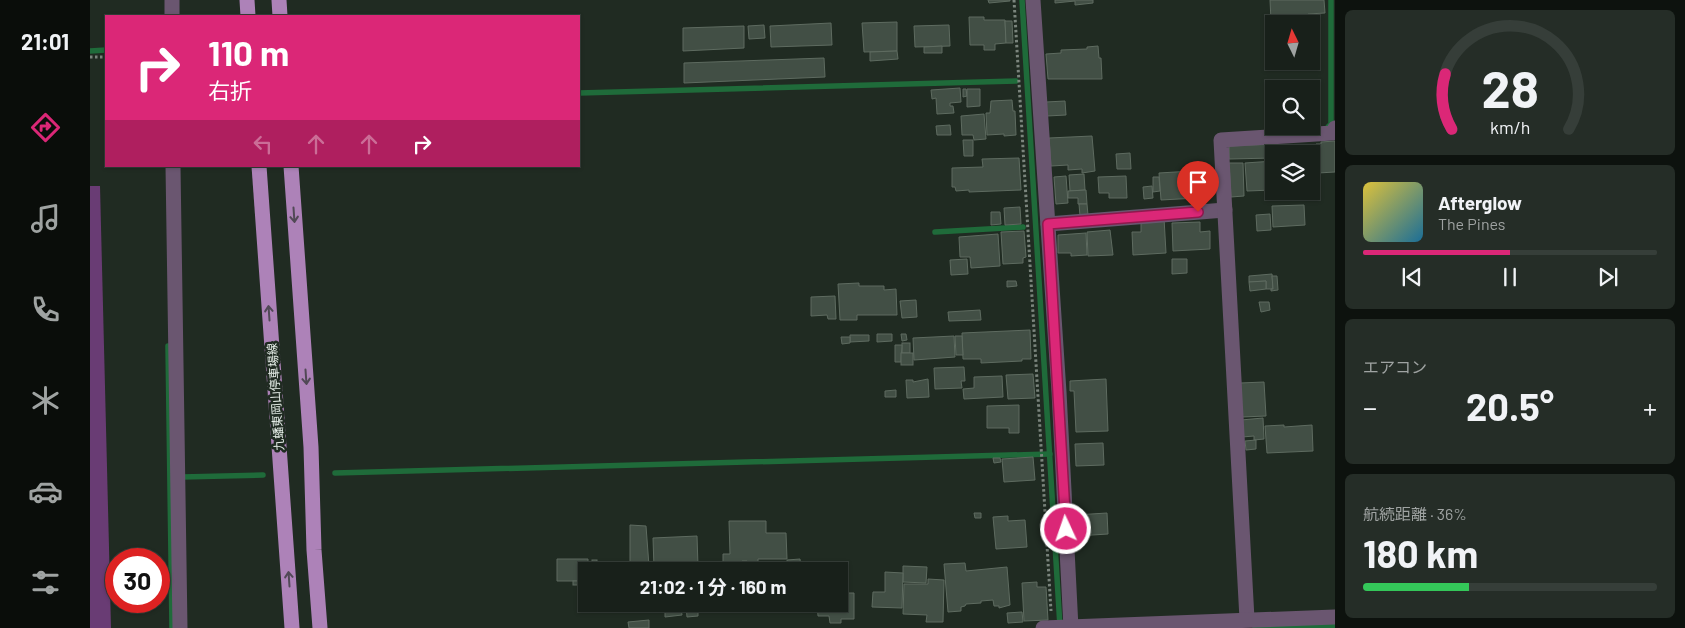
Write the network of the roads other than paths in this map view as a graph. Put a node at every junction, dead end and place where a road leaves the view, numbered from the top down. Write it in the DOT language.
graph roads {
  1 [pos="172,0"];
  2 [pos="247,0"];
  3 [pos="279,0"];
  4 [pos="1033,0"];
  5 [pos="172,15"];
  6 [pos="248,15"];
  7 [pos="280,15"];
  8 [pos="1335,128"];
  9 [pos="173,167"];
  10 [pos="259,167"];
  11 [pos="290,167"];
  12 [pos="1221,210"];
  13 [pos="1048,224"];
  14 [pos="1335,618"];
  15 [pos="1242,620"];
  16 [pos="180,628"];
  17 [pos="292,628"];
  18 [pos="320,628"];
  19 [pos="1043,628"];
  20 [pos="1063,628"];
  1 -- 5 [label="street"];
  2 -- 6 [label="main road"];
  3 -- 7 [label="main road"];
  4 -- 13 [label="street"];
  8 -- 12 [label="street"];
  9 -- 16 [label="street"];
  17 -- 10 [label="main road, 九蟠東岡山停車場線, one-way"];
  11 -- 18 [label="main road, one-way"];
  12 -- 13 [label="street"];
  12 -- 15 [label="street"];
  13 -- 20 [label="street"];
  14 -- 15 [label="street"];
  15 -- 20 [label="street"];
  19 -- 20 [label="street"];
}
